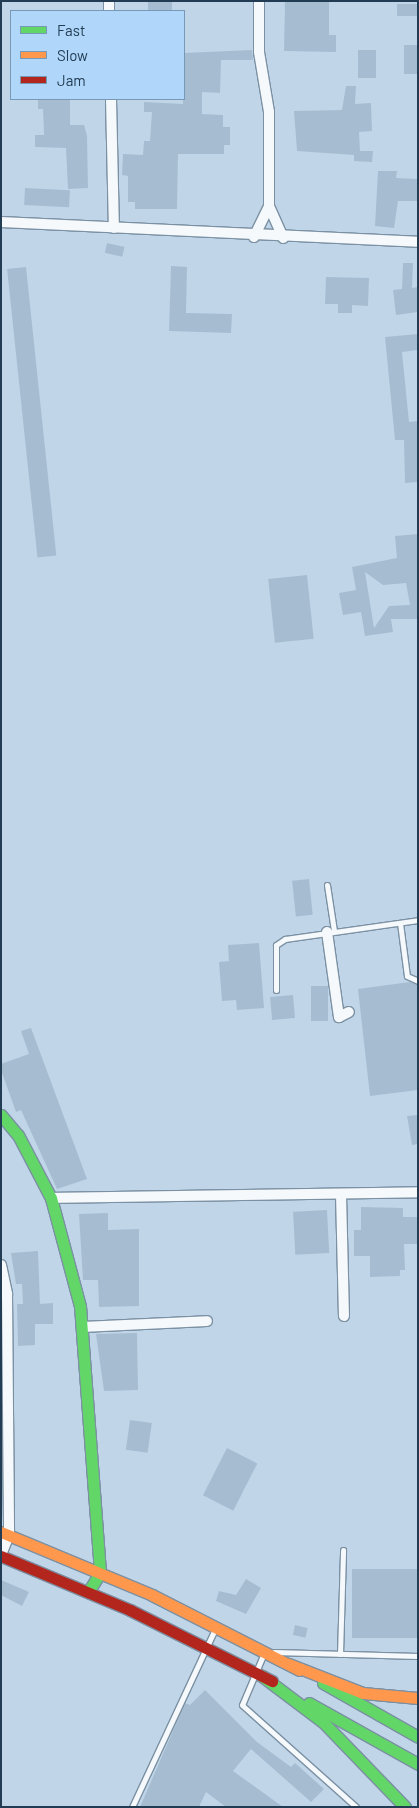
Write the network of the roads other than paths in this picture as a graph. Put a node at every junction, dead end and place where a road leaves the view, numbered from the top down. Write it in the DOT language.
graph roads {
  1 [pos="259,1"];
  2 [pos="111,100"];
  3 [pos="269,206"];
  4 [pos="1,222"];
  5 [pos="114,228"];
  6 [pos="254,237"];
  7 [pos="283,238"];
  8 [pos="418,242"];
  9 [pos="327,885"];
  10 [pos="418,920"];
  11 [pos="400,923"];
  12 [pos="330,931"];
  13 [pos="418,981"];
  14 [pos="276,990"];
  15 [pos="348,1012"];
  16 [pos="1,1115"];
  17 [pos="418,1192"];
  18 [pos="341,1194"];
  19 [pos="51,1198"];
  20 [pos="1,1265"];
  21 [pos="344,1316"];
  22 [pos="207,1321"];
  23 [pos="82,1327"];
  24 [pos="5,1533"];
  25 [pos="343,1550"];
  26 [pos="1,1555"];
  27 [pos="100,1574"];
  28 [pos="88,1592"];
  29 [pos="216,1627"];
  30 [pos="205,1646"];
  31 [pos="265,1651"];
  32 [pos="340,1654"];
  33 [pos="418,1656"];
  34 [pos="289,1664"];
  35 [pos="258,1674"];
  36 [pos="418,1698"];
  37 [pos="418,1737"];
  38 [pos="418,1764"];
  39 [pos="132,1807"];
  40 [pos="356,1807"];
  41 [pos="405,1807"];
  1 -- 3 [label="street"];
  2 -- 5 [label="street"];
  3 -- 6 [label="street"];
  3 -- 7 [label="street"];
  4 -- 5 [label="street"];
  5 -- 6 [label="street"];
  6 -- 7 [label="street"];
  7 -- 8 [label="street"];
  9 -- 12 [label="lane"];
  10 -- 11 [label="lane"];
  11 -- 12 [label="lane"];
  11 -- 13 [label="lane"];
  12 -- 14 [label="lane"];
  12 -- 15 [label="street"];
  16 -- 19 [label="main road"];
  17 -- 18 [label="street"];
  18 -- 19 [label="street"];
  18 -- 21 [label="street"];
  19 -- 23 [label="main road"];
  20 -- 24 [label="street"];
  22 -- 23 [label="street"];
  23 -- 27 [label="main road"];
  24 -- 26 [label="street"];
  24 -- 27 [label="main road"];
  25 -- 32 [label="lane"];
  26 -- 28 [label="main road"];
  27 -- 28 [label="main road"];
  27 -- 29 [label="main road"];
  28 -- 30 [label="main road"];
  29 -- 30 [label="lane"];
  29 -- 31 [label="main road"];
  30 -- 35 [label="main road"];
  30 -- 39 [label="lane"];
  31 -- 32 [label="lane"];
  31 -- 34 [label="main road"];
  31 -- 35 [label="lane"];
  32 -- 33 [label="lane"];
  34 -- 36 [label="main road"];
  34 -- 37 [label="main road"];
  35 -- 38 [label="main road"];
  35 -- 40 [label="lane"];
  35 -- 41 [label="main road"];
}
